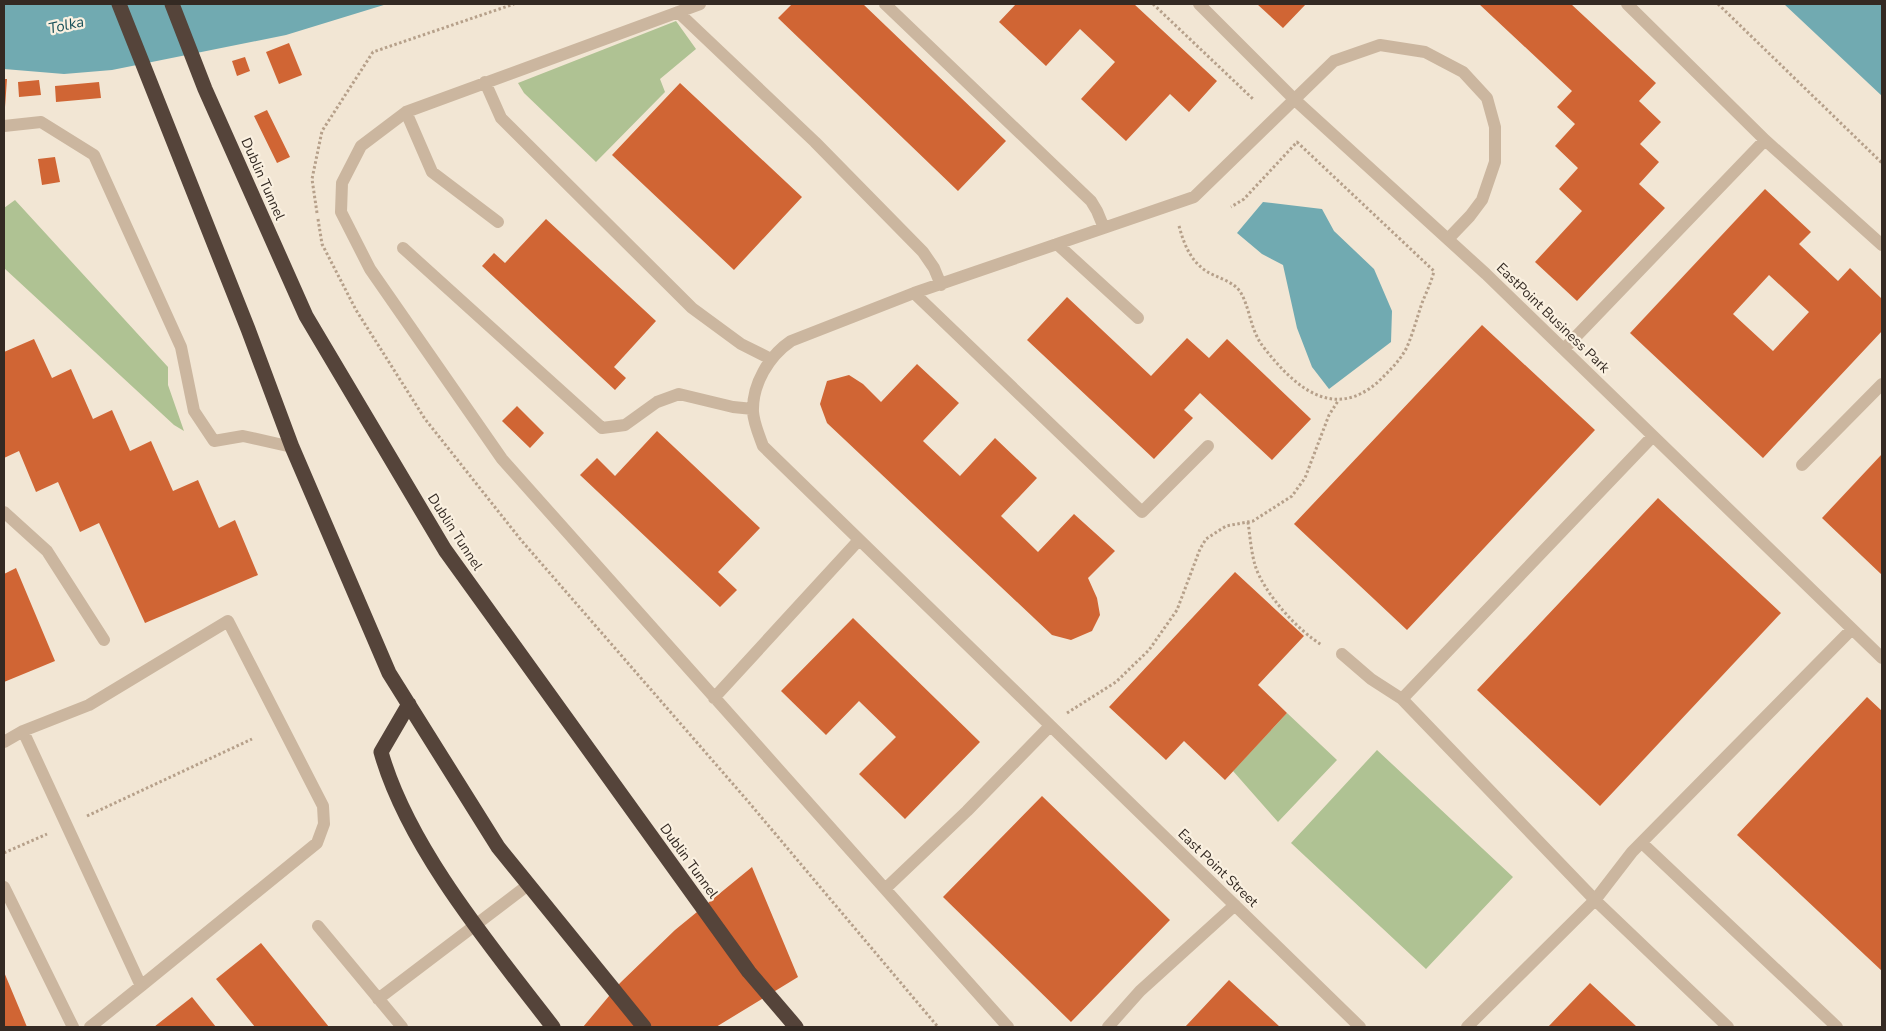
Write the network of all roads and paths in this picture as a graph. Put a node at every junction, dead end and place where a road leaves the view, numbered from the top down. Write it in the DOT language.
graph roads {
  1 [pos="119,4"];
  2 [pos="172,4"];
  3 [pos="700,4"];
  4 [pos="885,4"];
  5 [pos="1153,4"];
  6 [pos="1198,4"];
  7 [pos="1627,4"];
  8 [pos="1718,4"];
  9 [pos="678,12"];
  10 [pos="485,82"];
  11 [pos="1294,98"];
  12 [pos="1253,100"];
  13 [pos="406,112"];
  14 [pos="4,126"];
  15 [pos="1765,140"];
  16 [pos="1882,162"];
  17 [pos="1231,208"];
  18 [pos="498,222"];
  19 [pos="1179,226"];
  20 [pos="1104,228"];
  21 [pos="1448,239"];
  22 [pos="1057,244"];
  23 [pos="1882,245"];
  24 [pos="403,248"];
  25 [pos="941,284"];
  26 [pos="914,293"];
  27 [pos="1138,318"];
  28 [pos="1564,350"];
  29 [pos="771,359"];
  30 [pos="1882,384"];
  31 [pos="1338,401"];
  32 [pos="753,409"];
  33 [pos="1653,436"];
  34 [pos="1208,446"];
  35 [pos="292,447"];
  36 [pos="1802,465"];
  37 [pos="4,512"];
  38 [pos="1248,522"];
  39 [pos="859,540"];
  40 [pos="1852,629"];
  41 [pos="104,640"];
  42 [pos="1342,654"];
  43 [pos="1882,658"];
  44 [pos="714,698"];
  45 [pos="1402,699"];
  46 [pos="409,704"];
  47 [pos="1053,728"];
  48 [pos="23,731"];
  49 [pos="252,739"];
  50 [pos="4,742"];
  51 [pos="67,825"];
  52 [pos="1642,842"];
  53 [pos="4,854"];
  54 [pos="528,885"];
  55 [pos="886,888"];
  56 [pos="6,895"];
  57 [pos="1594,900"];
  58 [pos="1235,906"];
  59 [pos="474,925"];
  60 [pos="318,926"];
  61 [pos="142,986"];
  62 [pos="378,999"];
  63 [pos="73,1027"];
  64 [pos="90,1027"];
  65 [pos="402,1027"];
  66 [pos="553,1027"];
  67 [pos="644,1027"];
  68 [pos="796,1027"];
  69 [pos="1008,1027"];
  70 [pos="1108,1027"];
  71 [pos="1360,1027"];
  72 [pos="1467,1027"];
  73 [pos="1728,1027"];
  74 [pos="1837,1027"];
  1 -- 35 [label="highway"];
  2 -- 68 [label="highway, Dublin Tunnel"];
  3 -- 9 [label="lane"];
  4 -- 20 [label="lane"];
  5 -- 12 [label="path"];
  6 -- 11 [label="lane, EastPoint Business Park"];
  7 -- 15 [label="lane"];
  8 -- 16 [label="path"];
  9 -- 10 [label="lane"];
  9 -- 25 [label="lane"];
  10 -- 13 [label="lane"];
  10 -- 29 [label="lane"];
  11 -- 20 [label="lane"];
  11 -- 21 [label="lane, EastPoint Business Park"];
  11 -- 21 [label="lane"];
  13 -- 18 [label="lane"];
  13 -- 44 [label="lane"];
  14 -- 35 [label="lane"];
  15 -- 23 [label="lane"];
  15 -- 28 [label="lane"];
  17 -- 31 [label="path"];
  19 -- 31 [label="path"];
  20 -- 22 [label="lane"];
  21 -- 28 [label="lane, EastPoint Business Park"];
  22 -- 25 [label="lane"];
  22 -- 27 [label="lane"];
  24 -- 32 [label="lane"];
  25 -- 26 [label="lane"];
  26 -- 29 [label="lane"];
  26 -- 34 [label="lane"];
  28 -- 33 [label="lane, EastPoint Business Park"];
  29 -- 32 [label="lane"];
  30 -- 36 [label="lane"];
  31 -- 38 [label="path"];
  32 -- 39 [label="lane, East Point Street"];
  33 -- 40 [label="lane, EastPoint Business Park"];
  33 -- 45 [label="lane"];
  35 -- 46 [label="highway"];
  37 -- 41 [label="lane"];
  38 -- 42 [label="path"];
  38 -- 47 [label="path"];
  39 -- 44 [label="lane"];
  39 -- 47 [label="lane, East Point Street"];
  40 -- 43 [label="lane, EastPoint Business Park"];
  40 -- 52 [label="lane"];
  42 -- 45 [label="lane"];
  44 -- 55 [label="lane"];
  45 -- 57 [label="lane"];
  46 -- 54 [label="highway"];
  46 -- 59 [label="highway"];
  47 -- 55 [label="lane"];
  47 -- 58 [label="lane, East Point Street"];
  48 -- 50 [label="lane"];
  48 -- 51 [label="lane"];
  48 -- 61 [label="lane"];
  49 -- 51 [label="path"];
  51 -- 53 [label="path"];
  51 -- 61 [label="lane"];
  52 -- 57 [label="lane"];
  52 -- 74 [label="lane"];
  54 -- 59 [label="lane"];
  54 -- 67 [label="highway"];
  55 -- 69 [label="lane"];
  56 -- 63 [label="lane"];
  57 -- 72 [label="lane"];
  57 -- 73 [label="lane"];
  58 -- 70 [label="lane"];
  58 -- 71 [label="lane, East Point Street"];
  59 -- 62 [label="lane"];
  59 -- 66 [label="highway"];
  60 -- 62 [label="lane"];
  61 -- 64 [label="lane"];
  62 -- 65 [label="lane"];
}
